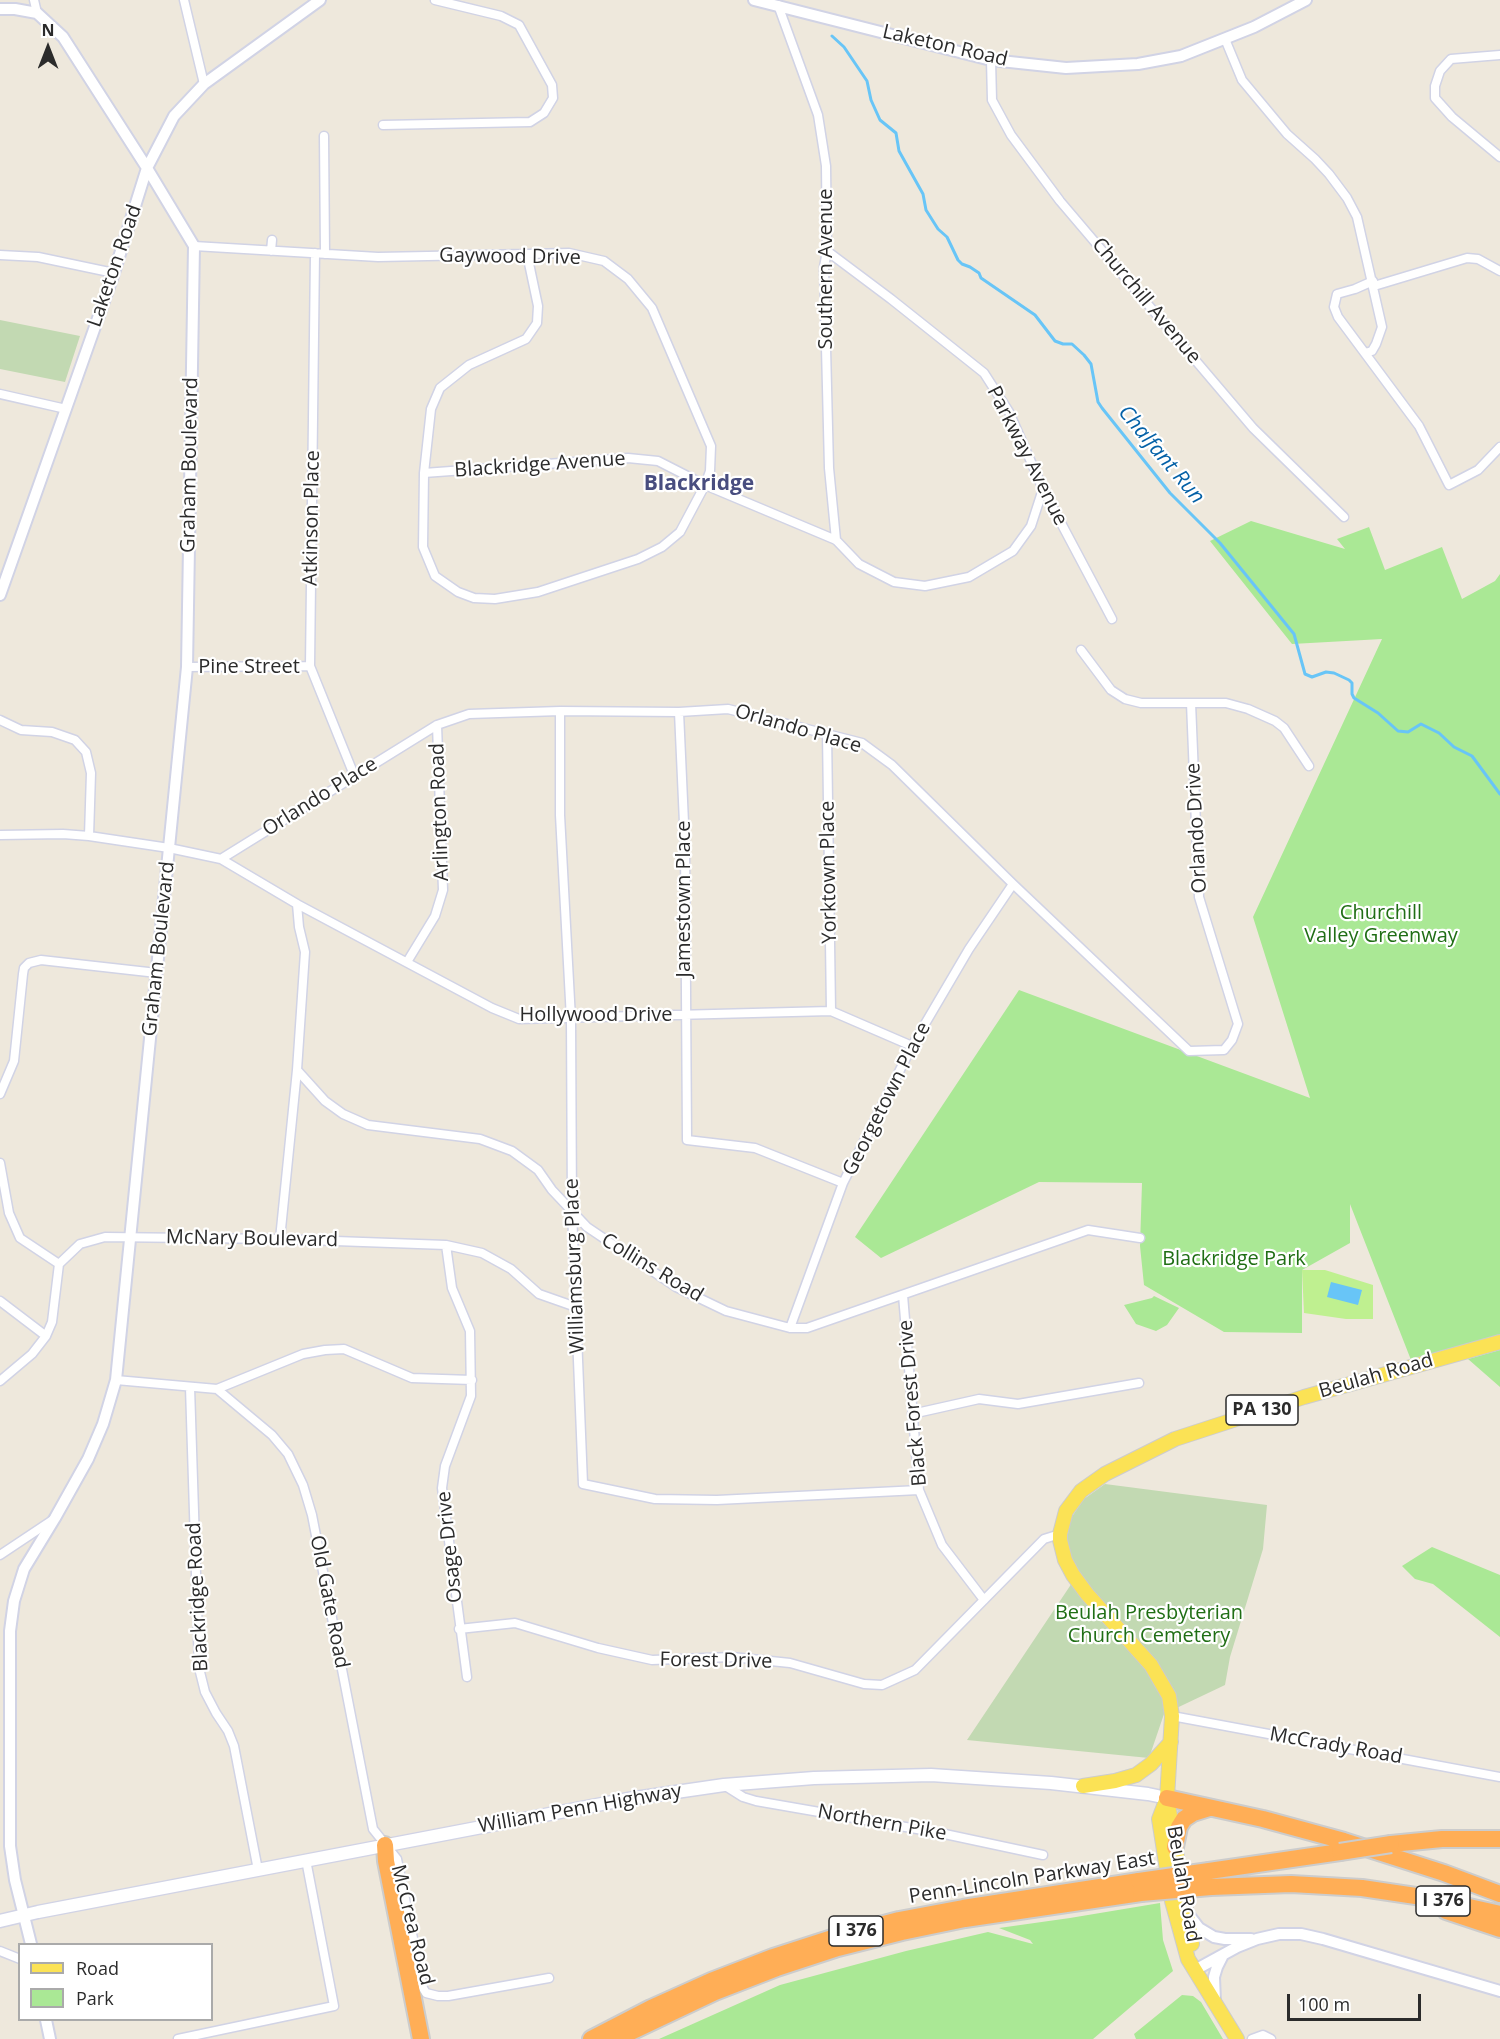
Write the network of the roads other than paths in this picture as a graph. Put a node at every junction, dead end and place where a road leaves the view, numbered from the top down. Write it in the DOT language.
graph roads {
  1 [pos="34,0"];
  2 [pos="184,0"];
  3 [pos="320,0"];
  4 [pos="435,0"];
  5 [pos="754,0"];
  6 [pos="1306,0"];
  7 [pos="778,5"];
  8 [pos="0,9"];
  9 [pos="37,13"];
  10 [pos="1225,39"];
  11 [pos="1500,55"];
  12 [pos="991,60"];
  13 [pos="204,84"];
  14 [pos="383,125"];
  15 [pos="324,136"];
  16 [pos="1500,157"];
  17 [pos="147,168"];
  18 [pos="272,240"];
  19 [pos="194,246"];
  20 [pos="271,251"];
  21 [pos="827,251"];
  22 [pos="315,254"];
  23 [pos="326,254"];
  24 [pos="527,254"];
  25 [pos="0,255"];
  26 [pos="1500,271"];
  27 [pos="114,273"];
  28 [pos="1373,283"];
  29 [pos="1365,353"];
  30 [pos="0,394"];
  31 [pos="66,409"];
  32 [pos="1500,447"];
  33 [pos="424,473"];
  34 [pos="705,485"];
  35 [pos="1043,489"];
  36 [pos="1344,517"];
  37 [pos="836,540"];
  38 [pos="0,594"];
  39 [pos="1112,619"];
  40 [pos="1081,650"];
  41 [pos="310,666"];
  42 [pos="187,667"];
  43 [pos="1191,703"];
  44 [pos="560,711"];
  45 [pos="679,712"];
  46 [pos="0,720"];
  47 [pos="437,725"];
  48 [pos="827,733"];
  49 [pos="1309,766"];
  50 [pos="354,775"];
  51 [pos="0,835"];
  52 [pos="89,836"];
  53 [pos="169,848"];
  54 [pos="221,859"];
  55 [pos="1013,884"];
  56 [pos="297,904"];
  57 [pos="407,962"];
  58 [pos="157,973"];
  59 [pos="831,1011"];
  60 [pos="685,1016"];
  61 [pos="571,1019"];
  62 [pos="912,1046"];
  63 [pos="1224,1050"];
  64 [pos="297,1070"];
  65 [pos="0,1094"];
  66 [pos="0,1162"];
  67 [pos="843,1183"];
  68 [pos="572,1211"];
  69 [pos="131,1236"];
  70 [pos="1140,1238"];
  71 [pos="280,1239"];
  72 [pos="446,1245"];
  73 [pos="59,1264"];
  74 [pos="903,1295"];
  75 [pos="0,1301"];
  76 [pos="576,1307"];
  77 [pos="790,1328"];
  78 [pos="46,1336"];
  79 [pos="1500,1342"];
  80 [pos="116,1380"];
  81 [pos="472,1380"];
  82 [pos="0,1381"];
  83 [pos="1140,1383"];
  84 [pos="190,1387"];
  85 [pos="217,1389"];
  86 [pos="912,1413"];
  87 [pos="919,1490"];
  88 [pos="55,1518"];
  89 [pos="1060,1534"];
  90 [pos="0,1555"];
  91 [pos="984,1600"];
  92 [pos="459,1629"];
  93 [pos="467,1677"];
  94 [pos="1172,1716"];
  95 [pos="1171,1742"];
  96 [pos="1500,1777"];
  97 [pos="724,1785"];
  98 [pos="1083,1786"];
  99 [pos="1167,1798"];
  100 [pos="1213,1808"];
  101 [pos="1500,1839"];
  102 [pos="385,1845"];
  103 [pos="1175,1846"];
  104 [pos="1042,1855"];
  105 [pos="306,1860"];
  106 [pos="258,1870"];
  107 [pos="1444,1873"];
  108 [pos="1210,1879"];
  109 [pos="1140,1887"];
  110 [pos="1500,1889"];
  111 [pos="1385,1891"];
  112 [pos="1500,1894"];
  113 [pos="1185,1909"];
  114 [pos="1500,1914"];
  115 [pos="24,1915"];
  116 [pos="0,1921"];
  117 [pos="1500,1929"];
  118 [pos="1257,1939"];
  119 [pos="31,1943"];
  120 [pos="0,1952"];
  121 [pos="1224,1954"];
  122 [pos="18,1958"];
  123 [pos="1195,1970"];
  124 [pos="549,1978"];
  125 [pos="1500,1991"];
  126 [pos="1215,2004"];
  127 [pos="46,2021"];
  128 [pos="210,2036"];
  129 [pos="50,2039"];
  130 [pos="178,2039"];
  131 [pos="421,2039"];
  132 [pos="591,2039"];
  133 [pos="616,2039"];
  134 [pos="1237,2039"];
  135 [pos="1252,2039"];
  136 [pos="1272,2039"];
  1 -- 9 [label="street"];
  2 -- 13 [label="street"];
  3 -- 13 [label="street, Laketon Road"];
  4 -- 14 [label="street"];
  5 -- 7 [label="street, Laketon Road"];
  6 -- 10 [label="street, Laketon Road"];
  7 -- 12 [label="street, Laketon Road"];
  7 -- 21 [label="street, Southern Avenue"];
  8 -- 9 [label="street"];
  9 -- 17 [label="street"];
  10 -- 12 [label="street, Laketon Road"];
  10 -- 28 [label="street"];
  11 -- 16 [label="street"];
  12 -- 36 [label="street, Churchill Avenue"];
  13 -- 17 [label="street, Laketon Road"];
  15 -- 23 [label="street"];
  17 -- 19 [label="street"];
  17 -- 27 [label="street, Laketon Road"];
  18 -- 20 [label="street"];
  19 -- 20 [label="street, Gaywood Drive"];
  19 -- 42 [label="street, Graham Boulevard"];
  20 -- 22 [label="street, Gaywood Drive"];
  21 -- 35 [label="street, Parkway Avenue"];
  21 -- 37 [label="street, Southern Avenue"];
  22 -- 23 [label="street, Gaywood Drive"];
  22 -- 41 [label="street, Atkinson Place"];
  23 -- 24 [label="street, Gaywood Drive"];
  24 -- 33 [label="street, Gaywood Drive"];
  24 -- 34 [label="street, Gaywood Drive"];
  25 -- 27 [label="street"];
  26 -- 28 [label="street"];
  27 -- 31 [label="street, Laketon Road"];
  28 -- 29 [label="street"];
  28 -- 29 [label="street"];
  29 -- 32 [label="street"];
  30 -- 31 [label="street"];
  31 -- 38 [label="street, Laketon Road"];
  33 -- 34 [label="street, Blackridge Avenue"];
  33 -- 34 [label="street, Gaywood Drive"];
  34 -- 37 [label="street, Blackridge Avenue"];
  35 -- 37 [label="street, Blackridge Avenue"];
  35 -- 39 [label="street, Parkway Avenue"];
  40 -- 43 [label="street"];
  41 -- 42 [label="street, Pine Street"];
  41 -- 50 [label="street, Atkinson Place"];
  42 -- 53 [label="street, Graham Boulevard"];
  43 -- 49 [label="street"];
  43 -- 63 [label="street, Orlando Drive"];
  44 -- 45 [label="street, Orlando Place"];
  44 -- 47 [label="street, Orlando Place"];
  44 -- 61 [label="street, Williamsburg Place"];
  45 -- 48 [label="street, Orlando Place"];
  45 -- 60 [label="street, Jamestown Place"];
  46 -- 52 [label="street"];
  47 -- 50 [label="street, Orlando Place"];
  47 -- 57 [label="street, Arlington Road"];
  48 -- 55 [label="street, Orlando Place"];
  48 -- 59 [label="street, Yorktown Place"];
  50 -- 54 [label="street, Orlando Place"];
  51 -- 52 [label="street, Hollywood Drive"];
  52 -- 53 [label="street, Hollywood Drive"];
  53 -- 54 [label="street, Hollywood Drive"];
  53 -- 58 [label="street, Graham Boulevard"];
  54 -- 56 [label="street, Hollywood Drive"];
  55 -- 62 [label="street, Georgetown Place"];
  55 -- 63 [label="street, Orlando Place"];
  56 -- 57 [label="street, Hollywood Drive"];
  56 -- 64 [label="street"];
  57 -- 61 [label="street, Hollywood Drive"];
  58 -- 65 [label="street"];
  58 -- 69 [label="street, Graham Boulevard"];
  59 -- 60 [label="street, Hollywood Drive"];
  59 -- 62 [label="street, Hollywood Drive"];
  60 -- 61 [label="street, Hollywood Drive"];
  60 -- 67 [label="street, Jamestown Place"];
  61 -- 68 [label="street, Williamsburg Place"];
  62 -- 67 [label="street, Georgetown Place"];
  64 -- 68 [label="street, Collins Road"];
  64 -- 71 [label="street"];
  66 -- 73 [label="street"];
  67 -- 77 [label="street, Georgetown Place"];
  68 -- 76 [label="street, Williamsburg Place"];
  68 -- 77 [label="street, Collins Road"];
  69 -- 71 [label="street, McNary Boulevard"];
  69 -- 73 [label="street, McNary Boulevard"];
  69 -- 80 [label="street, Graham Boulevard"];
  70 -- 74 [label="street, Collins Road"];
  71 -- 72 [label="street, McNary Boulevard"];
  72 -- 76 [label="street, McNary Boulevard"];
  72 -- 81 [label="street, Osage Drive"];
  73 -- 78 [label="street"];
  74 -- 77 [label="street, Collins Road"];
  74 -- 86 [label="street, Black Forest Drive"];
  75 -- 78 [label="street"];
  76 -- 87 [label="street, Williamsburg Place"];
  78 -- 82 [label="street"];
  79 -- 89 [label="main road, Beulah Road / PA 130"];
  80 -- 84 [label="street"];
  80 -- 88 [label="street, Graham Boulevard"];
  81 -- 85 [label="street"];
  81 -- 92 [label="street, Osage Drive"];
  83 -- 86 [label="street"];
  84 -- 85 [label="street"];
  84 -- 106 [label="street, Blackridge Road"];
  85 -- 102 [label="street, Old Gate Road"];
  86 -- 87 [label="street, Black Forest Drive"];
  87 -- 91 [label="street, Black Forest Drive"];
  88 -- 90 [label="street"];
  88 -- 115 [label="street, Graham Boulevard"];
  89 -- 91 [label="street, Forest Drive"];
  89 -- 94 [label="main road, Beulah Road"];
  91 -- 92 [label="street, Forest Drive"];
  92 -- 93 [label="street, Osage Drive"];
  94 -- 95 [label="main road, Beulah Road"];
  94 -- 96 [label="street, McCrady Road"];
  95 -- 98 [label="main road"];
  95 -- 99 [label="main road, Beulah Road"];
  97 -- 98 [label="main road, William Penn Highway"];
  97 -- 102 [label="main road, William Penn Highway"];
  97 -- 104 [label="street, Northern Pike"];
  98 -- 99 [label="main road, William Penn Highway"];
  99 -- 100 [label="highway"];
  99 -- 103 [label="main road, Beulah Road"];
  99 -- 123 [label="main road, Beulah Road"];
  100 -- 103 [label="highway"];
  100 -- 107 [label="highway"];
  101 -- 108 [label="highway, Penn-Lincoln Parkway East / I 376, bridge"];
  102 -- 105 [label="main road, William Penn Highway"];
  102 -- 124 [label="street, McCrea Road"];
  102 -- 131 [label="highway"];
  103 -- 113 [label="main road, Beulah Road"];
  105 -- 106 [label="main road, William Penn Highway"];
  105 -- 128 [label="street"];
  106 -- 115 [label="main road, William Penn Highway"];
  107 -- 110 [label="highway"];
  107 -- 112 [label="highway"];
  108 -- 109 [label="highway, Penn-Lincoln Parkway East / I 376, bridge"];
  108 -- 111 [label="highway, Penn-Lincoln Parkway East / I 376"];
  109 -- 132 [label="highway, Penn-Lincoln Parkway East / I 376"];
  109 -- 133 [label="highway, Penn-Lincoln Parkway East / I 376"];
  111 -- 114 [label="highway, Penn-Lincoln Parkway East / I 376"];
  111 -- 117 [label="highway"];
  113 -- 118 [label="street"];
  113 -- 123 [label="main road, Beulah Road"];
  115 -- 116 [label="main road, William Penn Highway"];
  115 -- 119 [label="street, Graham Boulevard"];
  118 -- 121 [label="street"];
  118 -- 125 [label="street"];
  120 -- 122 [label="street"];
  121 -- 123 [label="street"];
  121 -- 126 [label="street"];
  123 -- 126 [label="main road, Beulah Road"];
  126 -- 134 [label="main road, Beulah Road"];
  127 -- 129 [label="street"];
  128 -- 130 [label="street"];
  135 -- 136 [label="street"];
}
